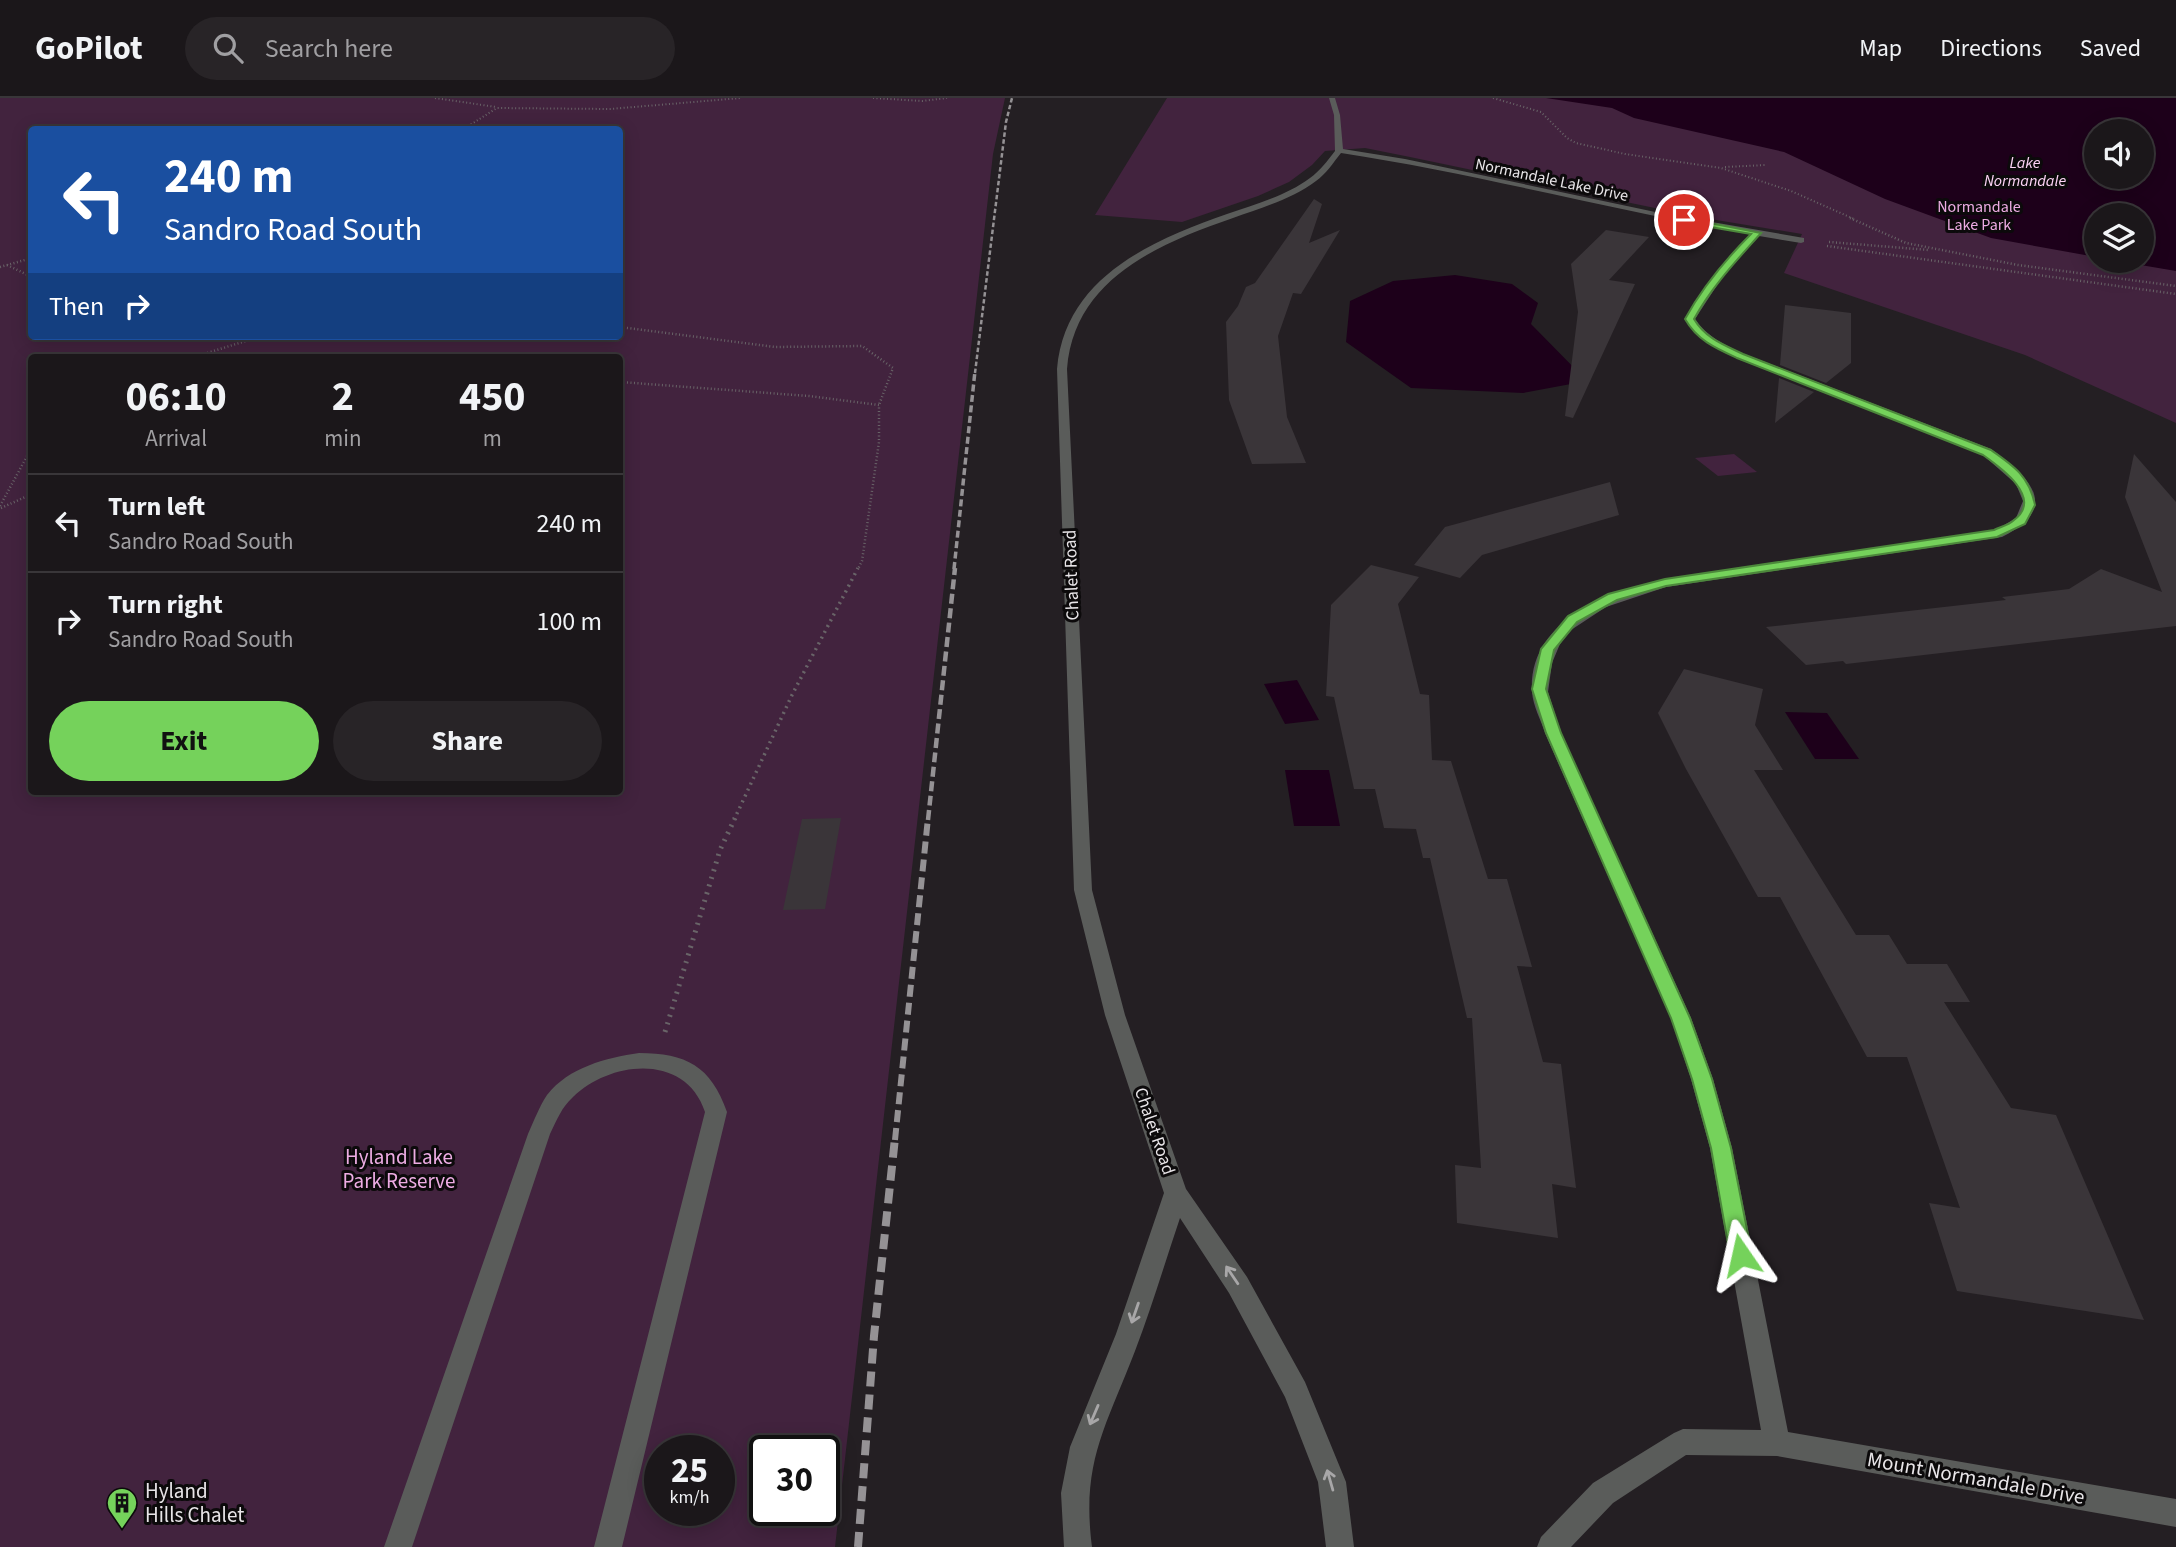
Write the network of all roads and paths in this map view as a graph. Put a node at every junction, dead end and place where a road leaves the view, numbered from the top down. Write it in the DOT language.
graph roads {
  1 [pos="435,98"];
  2 [pos="741,98"];
  3 [pos="873,98"];
  4 [pos="947,98"];
  5 [pos="1332,98"];
  6 [pos="1493,98"];
  7 [pos="497,108"];
  8 [pos="468,126"];
  9 [pos="1339,151"];
  10 [pos="1766,165"];
  11 [pos="1721,168"];
  12 [pos="1757,233"];
  13 [pos="1801,240"];
  14 [pos="1943,251"];
  15 [pos="28,259"];
  16 [pos="7,265"];
  17 [pos="0,267"];
  18 [pos="28,274"];
  19 [pos="2176,286"];
  20 [pos="2176,294"];
  21 [pos="623,327"];
  22 [pos="249,340"];
  23 [pos="204,354"];
  24 [pos="623,382"];
  25 [pos="879,405"];
  26 [pos="28,454"];
  27 [pos="28,496"];
  28 [pos="0,507"];
  29 [pos="662,1061"];
  30 [pos="1176,1193"];
  31 [pos="1777,1443"];
  32 [pos="2176,1513"];
  33 [pos="398,1547"];
  34 [pos="608,1547"];
  35 [pos="1078,1547"];
  36 [pos="1340,1547"];
  37 [pos="1551,1547"];
  1 -- 7 [label="path"];
  2 -- 7 [label="path"];
  3 -- 4 [label="path"];
  5 -- 9 [label="street"];
  6 -- 11 [label="path"];
  7 -- 8 [label="path"];
  9 -- 12 [label="street, Normandale Lake Drive"];
  9 -- 30 [label="street, Chalet Road"];
  10 -- 11 [label="path"];
  11 -- 14 [label="path"];
  12 -- 13 [label="street, Normandale Lake Drive"];
  12 -- 31 [label="street"];
  13 -- 14 [label="path"];
  13 -- 20 [label="path"];
  14 -- 19 [label="path"];
  15 -- 16 [label="path"];
  16 -- 17 [label="path"];
  16 -- 18 [label="path"];
  21 -- 25 [label="path"];
  22 -- 23 [label="path"];
  24 -- 25 [label="path"];
  25 -- 29 [label="path"];
  26 -- 28 [label="path"];
  27 -- 28 [label="path"];
  29 -- 33 [label="street"];
  29 -- 34 [label="street"];
  30 -- 35 [label="street, Chalet Road, one-way"];
  36 -- 30 [label="street, Chalet Road, one-way"];
  31 -- 32 [label="street, Mount Normandale Drive"];
  31 -- 37 [label="street, Mount Normandale Drive"];
}
